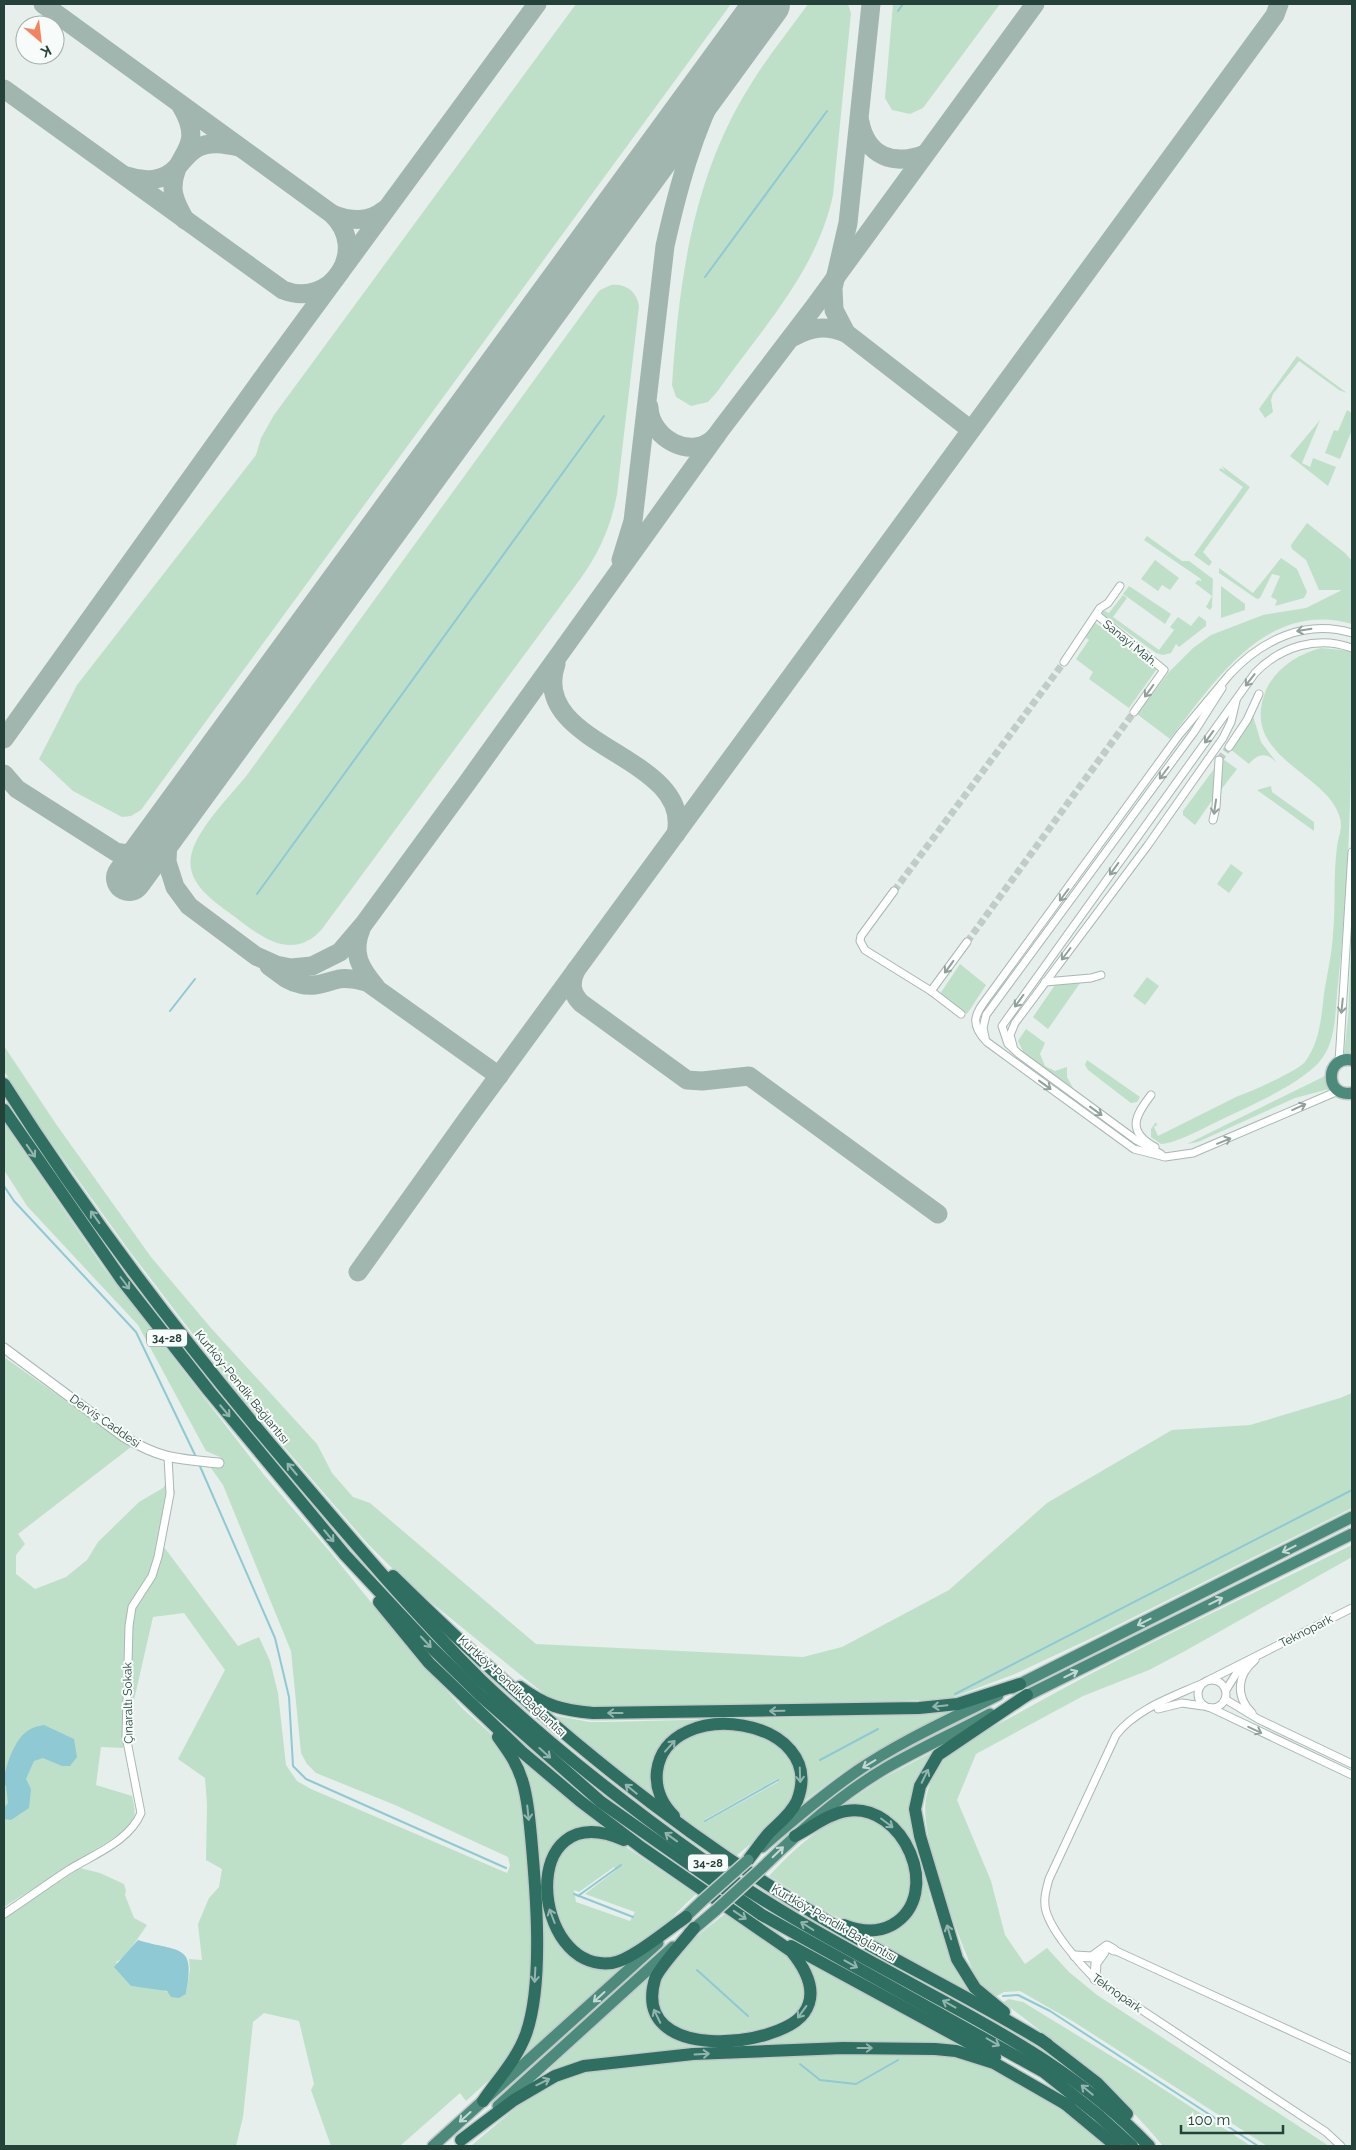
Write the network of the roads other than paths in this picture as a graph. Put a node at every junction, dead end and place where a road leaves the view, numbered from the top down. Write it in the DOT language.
graph roads {
  1 [pos="1120,586"];
  2 [pos="1096,615"];
  3 [pos="1352,633"];
  4 [pos="1352,648"];
  5 [pos="1064,662"];
  6 [pos="1230,674"];
  7 [pos="1259,694"];
  8 [pos="1237,697"];
  9 [pos="1134,712"];
  10 [pos="1229,747"];
  11 [pos="1219,760"];
  12 [pos="1213,820"];
  13 [pos="1352,852"];
  14 [pos="894,891"];
  15 [pos="967,942"];
  16 [pos="1101,975"];
  17 [pos="1045,982"];
  18 [pos="996,986"];
  19 [pos="931,991"];
  20 [pos="1000,997"];
  21 [pos="962,1014"];
  22 [pos="988,1042"];
  23 [pos="1015,1051"];
  24 [pos="1352,1060"];
  25 [pos="1339,1062"];
  26 [pos="4,1084"];
  27 [pos="1347,1094"];
  28 [pos="1151,1095"];
  29 [pos="4,1110"];
  30 [pos="1187,1155"];
  31 [pos="4,1348"];
  32 [pos="168,1457"];
  33 [pos="219,1462"];
  34 [pos="324,1506"];
  35 [pos="1352,1516"];
  36 [pos="1350,1535"];
  37 [pos="345,1555"];
  38 [pos="1352,1608"];
  39 [pos="1260,1654"];
  40 [pos="483,1660"];
  41 [pos="1209,1680"];
  42 [pos="1020,1684"];
  43 [pos="1201,1684"];
  44 [pos="1226,1690"];
  45 [pos="1027,1695"];
  46 [pos="1225,1698"];
  47 [pos="1203,1706"];
  48 [pos="1211,1708"];
  49 [pos="476,1710"];
  50 [pos="1136,1717"];
  51 [pos="1258,1719"];
  52 [pos="1352,1764"];
  53 [pos="1352,1775"];
  54 [pos="689,1832"];
  55 [pos="795,1836"];
  56 [pos="642,1848"];
  57 [pos="748,1860"];
  58 [pos="4,1914"];
  59 [pos="816,1915"];
  60 [pos="686,1917"];
  61 [pos="694,1928"];
  62 [pos="764,1931"];
  63 [pos="1114,1950"];
  64 [pos="1075,1956"];
  65 [pos="1095,1979"];
  66 [pos="1046,2044"];
  67 [pos="1352,2059"];
  68 [pos="483,2101"];
  69 [pos="1069,2106"];
  70 [pos="458,2143"];
  71 [pos="433,2146"];
  72 [pos="1116,2146"];
  73 [pos="1132,2146"];
  74 [pos="1149,2146"];
  75 [pos="1340,2146"];
  1 -- 2 [label="street, Sanayi Mah."];
  2 -- 5 [label="street, Sanayi Mah."];
  2 -- 9 [label="street, Sanayi Mah., one-way"];
  3 -- 6 [label="street, one-way, bridge"];
  4 -- 8 [label="street, one-way"];
  6 -- 18 [label="street, one-way"];
  6 -- 20 [label="street, one-way"];
  7 -- 10 [label="street"];
  8 -- 17 [label="street, one-way"];
  8 -- 23 [label="street, one-way"];
  11 -- 12 [label="street, one-way"];
  13 -- 25 [label="street, one-way"];
  14 -- 19 [label="street"];
  15 -- 19 [label="street, one-way"];
  16 -- 17 [label="street"];
  17 -- 23 [label="street"];
  18 -- 20 [label="street"];
  18 -- 22 [label="street"];
  19 -- 21 [label="street"];
  20 -- 22 [label="street"];
  22 -- 30 [label="street, one-way"];
  23 -- 30 [label="street, one-way"];
  24 -- 25 [label="highway"];
  25 -- 27 [label="highway"];
  34 -- 26 [label="highway, Kurtköy-Pendik Bağlantısı / 34-28, one-way"];
  30 -- 27 [label="street, one-way"];
  28 -- 30 [label="street"];
  29 -- 37 [label="highway, 34-28, one-way"];
  31 -- 32 [label="street, Derviş Caddesi"];
  32 -- 33 [label="street, Derviş Caddesi"];
  32 -- 58 [label="street, Çınaraltı Sokak"];
  34 -- 40 [label="highway"];
  74 -- 34 [label="highway, Kurtköy-Pendik Bağlantısı / 34-28, one-way"];
  35 -- 42 [label="highway, one-way"];
  45 -- 36 [label="highway, one-way"];
  37 -- 49 [label="highway"];
  37 -- 73 [label="highway, 34-28, one-way"];
  38 -- 39 [label="street, Teknopark"];
  39 -- 41 [label="street, Teknopark"];
  39 -- 44 [label="street, Teknopark"];
  39 -- 51 [label="street, Teknopark"];
  42 -- 40 [label="highway, one-way"];
  54 -- 40 [label="highway, one-way"];
  41 -- 43 [label="street"];
  41 -- 44 [label="street"];
  42 -- 57 [label="highway, one-way"];
  43 -- 47 [label="street"];
  43 -- 50 [label="street, Teknopark"];
  44 -- 46 [label="street"];
  45 -- 55 [label="highway"];
  66 -- 45 [label="highway, one-way"];
  46 -- 48 [label="street"];
  46 -- 51 [label="street, Teknopark"];
  47 -- 48 [label="street"];
  47 -- 50 [label="street, Teknopark"];
  48 -- 53 [label="street, one-way"];
  49 -- 56 [label="highway"];
  49 -- 68 [label="highway, one-way"];
  50 -- 64 [label="street, Teknopark"];
  51 -- 52 [label="street, Teknopark"];
  54 -- 57 [label="highway, one-way"];
  54 -- 59 [label="highway"];
  55 -- 59 [label="highway, one-way"];
  61 -- 55 [label="highway, one-way, bridge"];
  60 -- 56 [label="highway, one-way"];
  56 -- 62 [label="highway, one-way"];
  57 -- 60 [label="highway, bridge"];
  59 -- 66 [label="highway"];
  60 -- 68 [label="highway, one-way"];
  62 -- 61 [label="highway, one-way"];
  61 -- 70 [label="highway"];
  62 -- 69 [label="highway"];
  63 -- 64 [label="street"];
  63 -- 65 [label="street"];
  63 -- 67 [label="street"];
  64 -- 65 [label="street, Teknopark"];
  65 -- 75 [label="street, Teknopark"];
  66 -- 74 [label="highway"];
  68 -- 71 [label="highway, one-way"];
  70 -- 69 [label="highway, one-way"];
  69 -- 72 [label="highway"];
}
